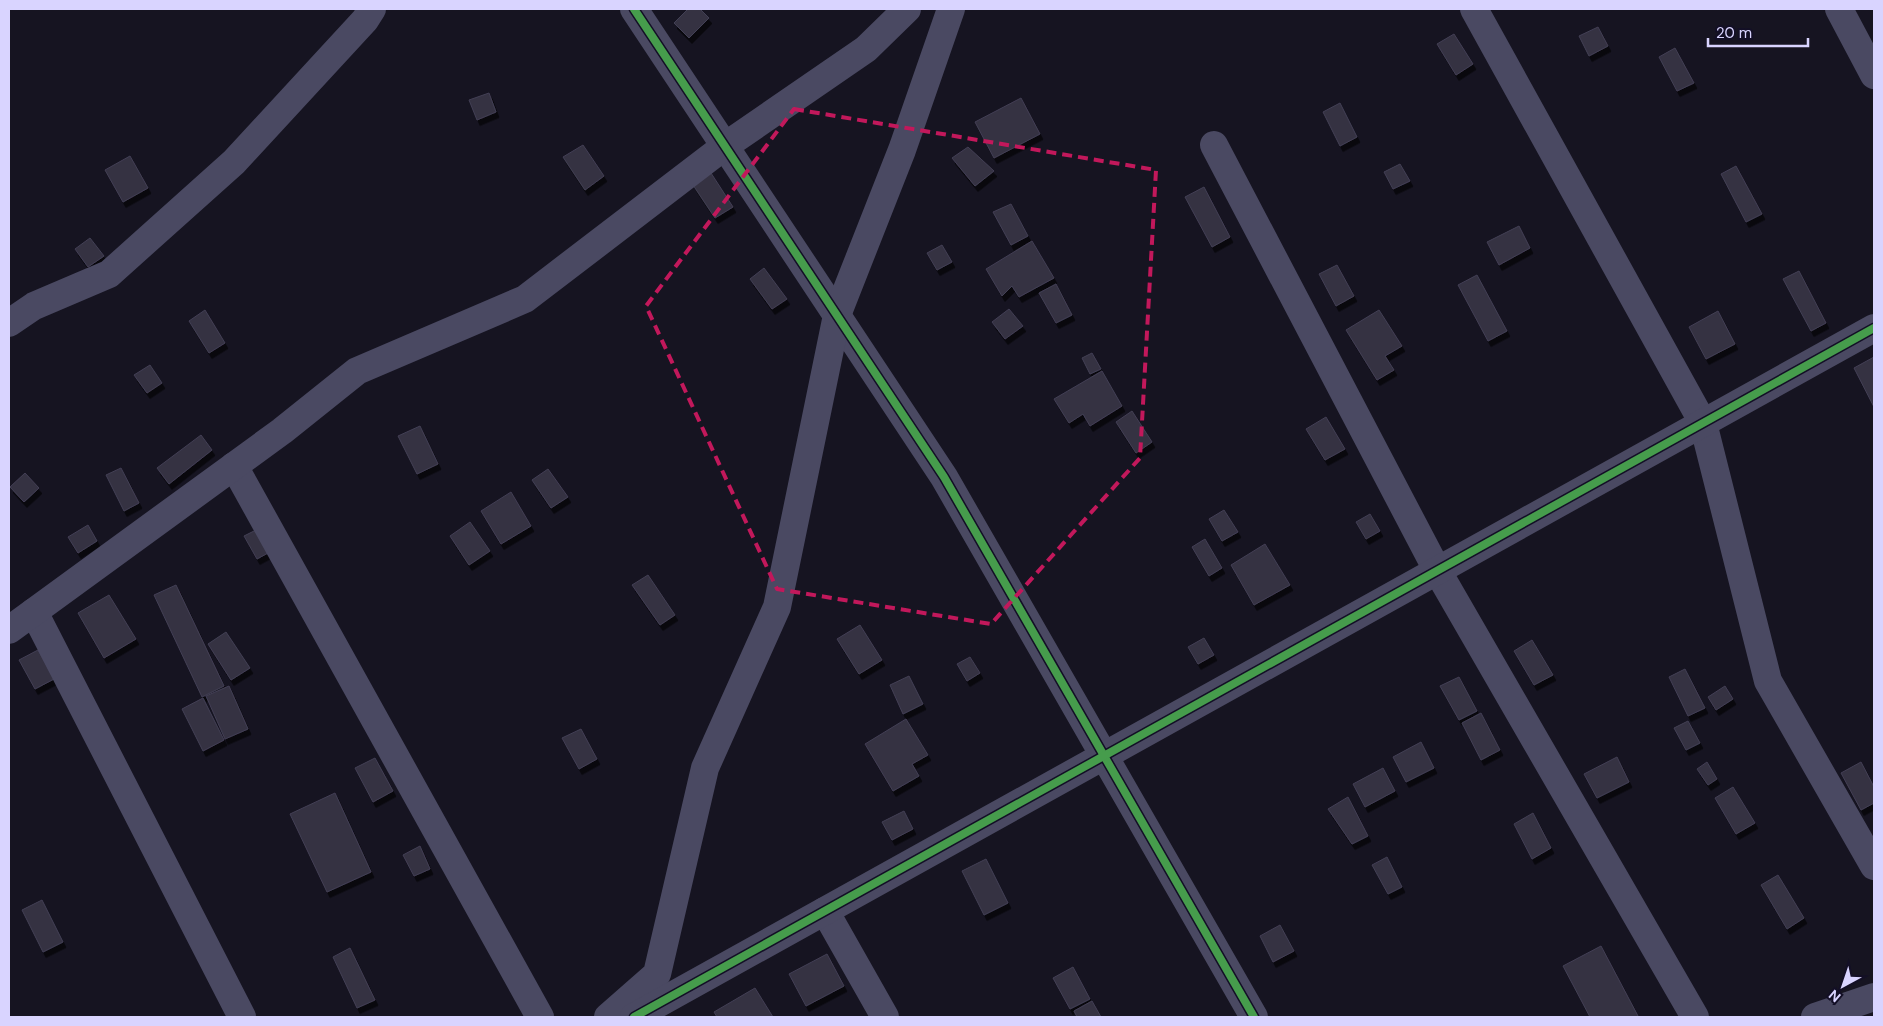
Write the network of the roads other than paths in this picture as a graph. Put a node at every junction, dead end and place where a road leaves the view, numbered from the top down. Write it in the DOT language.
graph roads {
  1 [pos="372,9"];
  2 [pos="634,9"];
  3 [pos="907,9"];
  4 [pos="951,9"];
  5 [pos="1474,9"];
  6 [pos="1839,9"];
  7 [pos="1874,75"];
  8 [pos="1214,145"];
  9 [pos="725,146"];
  10 [pos="837,315"];
  11 [pos="9,323"];
  12 [pos="1874,328"];
  13 [pos="1703,424"];
  14 [pos="234,466"];
  15 [pos="1437,570"];
  16 [pos="34,612"];
  17 [pos="9,630"];
  18 [pos="1104,756"];
  19 [pos="1874,866"];
  20 [pos="825,911"];
  21 [pos="1874,997"];
  22 [pos="242,1017"];
  23 [pos="540,1017"];
  24 [pos="608,1017"];
  25 [pos="634,1017"];
  26 [pos="885,1017"];
  27 [pos="1254,1017"];
  28 [pos="1694,1017"];
  29 [pos="1815,1017"];
  1 -- 11 [label="street"];
  2 -- 9 [label="street"];
  3 -- 9 [label="street"];
  4 -- 10 [label="street"];
  5 -- 13 [label="street"];
  6 -- 7 [label="street"];
  8 -- 15 [label="street"];
  9 -- 10 [label="street"];
  9 -- 14 [label="street"];
  10 -- 18 [label="street"];
  10 -- 24 [label="street"];
  12 -- 13 [label="street"];
  13 -- 15 [label="street"];
  13 -- 19 [label="street"];
  14 -- 16 [label="street"];
  14 -- 23 [label="street"];
  15 -- 18 [label="street"];
  15 -- 28 [label="street"];
  16 -- 17 [label="street"];
  16 -- 22 [label="street"];
  18 -- 20 [label="street"];
  18 -- 27 [label="street"];
  20 -- 25 [label="street"];
  20 -- 26 [label="street"];
  21 -- 29 [label="street"];
}
